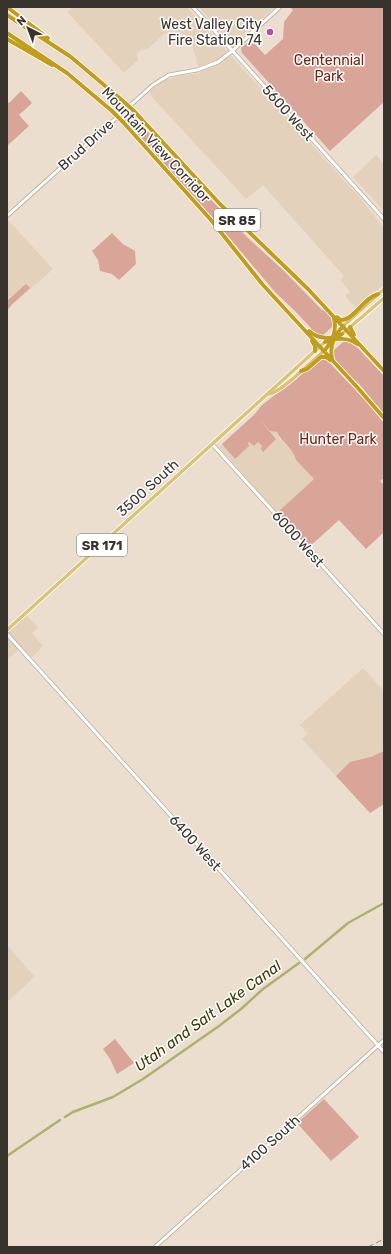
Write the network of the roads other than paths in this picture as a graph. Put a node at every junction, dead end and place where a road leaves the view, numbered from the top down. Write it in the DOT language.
graph roads {
  1 [pos="7,7"];
  2 [pos="193,7"];
  3 [pos="280,7"];
  4 [pos="7,15"];
  5 [pos="7,33"];
  6 [pos="7,40"];
  7 [pos="60,49"];
  8 [pos="232,51"];
  9 [pos="103,103"];
  10 [pos="7,216"];
  11 [pos="384,218"];
  12 [pos="308,289"];
  13 [pos="384,289"];
  14 [pos="378,294"];
  15 [pos="272,295"];
  16 [pos="384,298"];
  17 [pos="281,304"];
  18 [pos="333,316"];
  19 [pos="343,326"];
  20 [pos="348,328"];
  21 [pos="342,334"];
  22 [pos="333,338"];
  23 [pos="325,342"];
  24 [pos="320,346"];
  25 [pos="315,351"];
  26 [pos="324,351"];
  27 [pos="333,361"];
  28 [pos="379,366"];
  29 [pos="384,370"];
  30 [pos="301,371"];
  31 [pos="357,387"];
  32 [pos="269,394"];
  33 [pos="384,418"];
  34 [pos="213,445"];
  35 [pos="7,630"];
  36 [pos="7,634"];
  37 [pos="384,634"];
  38 [pos="384,1040"];
  39 [pos="378,1045"];
  40 [pos="384,1052"];
  41 [pos="155,1247"];
  1 -- 7 [label="highway"];
  2 -- 8 [label="main road, 5600 West"];
  3 -- 8 [label="main road, Brud Drive"];
  4 -- 7 [label="highway, Mountain View Corridor / SR 85"];
  5 -- 9 [label="highway, Mountain View Corridor / SR 85"];
  6 -- 9 [label="highway"];
  7 -- 12 [label="highway, Mountain View Corridor / SR 85, bridge"];
  8 -- 10 [label="main road, Brud Drive"];
  8 -- 11 [label="main road, 5600 West"];
  9 -- 15 [label="highway, Mountain View Corridor / SR 85, bridge"];
  12 -- 14 [label="highway"];
  12 -- 18 [label="highway, Mountain View Corridor / SR 85"];
  13 -- 14 [label="main road"];
  14 -- 19 [label="main road"];
  15 -- 17 [label="highway, Mountain View Corridor / SR 85"];
  15 -- 25 [label="highway"];
  16 -- 20 [label="main road"];
  17 -- 22 [label="highway"];
  17 -- 24 [label="highway, Mountain View Corridor / SR 85"];
  18 -- 19 [label="highway, Mountain View Corridor / SR 85"];
  18 -- 22 [label="highway"];
  19 -- 20 [label="highway, Mountain View Corridor / SR 85"];
  19 -- 22 [label="highway"];
  20 -- 21 [label="main road"];
  20 -- 28 [label="highway, Mountain View Corridor / SR 85"];
  20 -- 29 [label="highway"];
  21 -- 22 [label="highway"];
  22 -- 23 [label="highway"];
  22 -- 26 [label="highway"];
  22 -- 27 [label="highway"];
  22 -- 28 [label="highway"];
  23 -- 24 [label="main road, 3500 South / SR 171"];
  24 -- 25 [label="main road, 3500 South / SR 171"];
  24 -- 26 [label="highway, Mountain View Corridor / SR 85"];
  25 -- 32 [label="main road, 3500 South / SR 171"];
  26 -- 27 [label="highway, Mountain View Corridor / SR 85"];
  26 -- 30 [label="main road, 3500 South / SR 171"];
  27 -- 31 [label="highway, Mountain View Corridor / SR 85"];
  28 -- 29 [label="highway, Mountain View Corridor / SR 85"];
  30 -- 31 [label="highway"];
  30 -- 32 [label="main road, 3500 South / SR 171"];
  31 -- 33 [label="highway, Mountain View Corridor / SR 85"];
  32 -- 34 [label="main road, 3500 South / SR 171"];
  34 -- 35 [label="main road, 3500 South / SR 171"];
  34 -- 37 [label="main road, 6000 West"];
  36 -- 39 [label="main road, 6400 West"];
  38 -- 39 [label="main road, 4100 South"];
  39 -- 40 [label="main road, 6400 West"];
  39 -- 41 [label="main road, 4100 South"];
}
